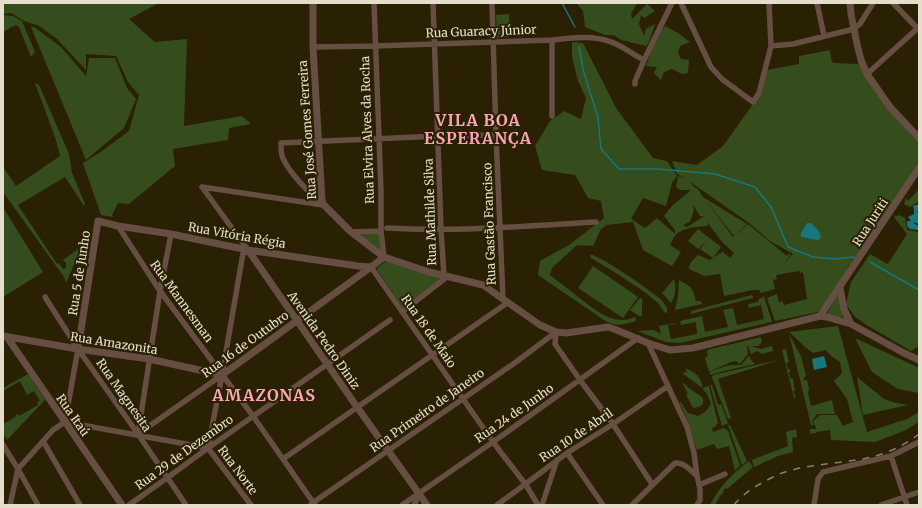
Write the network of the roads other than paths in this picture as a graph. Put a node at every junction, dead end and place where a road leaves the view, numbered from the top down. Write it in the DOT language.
graph roads {
  1 [pos="313,3"];
  2 [pos="374,3"];
  3 [pos="434,3"];
  4 [pos="492,3"];
  5 [pos="672,3"];
  6 [pos="681,3"];
  7 [pos="769,3"];
  8 [pos="817,3"];
  9 [pos="850,3"];
  10 [pos="873,3"];
  11 [pos="893,3"];
  12 [pos="854,29"];
  13 [pos="918,29"];
  14 [pos="824,36"];
  15 [pos="552,40"];
  16 [pos="494,41"];
  17 [pos="435,44"];
  18 [pos="376,46"];
  19 [pos="771,46"];
  20 [pos="313,48"];
  21 [pos="644,60"];
  22 [pos="867,74"];
  23 [pos="635,84"];
  24 [pos="552,116"];
  25 [pos="496,135"];
  26 [pos="438,136"];
  27 [pos="919,138"];
  28 [pos="379,139"];
  29 [pos="319,141"];
  30 [pos="919,168"];
  31 [pos="324,205"];
  32 [pos="98,221"];
  33 [pos="596,222"];
  34 [pos="118,226"];
  35 [pos="500,227"];
  36 [pos="387,228"];
  37 [pos="441,229"];
  38 [pos="381,231"];
  39 [pos="351,232"];
  40 [pos="171,234"];
  41 [pos="248,250"];
  42 [pos="384,257"];
  43 [pos="372,267"];
  44 [pos="446,276"];
  45 [pos="840,288"];
  46 [pos="160,291"];
  47 [pos="45,297"];
  48 [pos="505,301"];
  49 [pos="402,312"];
  50 [pos="820,316"];
  51 [pos="390,320"];
  52 [pos="297,321"];
  53 [pos="851,324"];
  54 [pos="556,332"];
  55 [pos="5,336"];
  56 [pos="638,338"];
  57 [pos="648,343"];
  58 [pos="78,349"];
  59 [pos="919,352"];
  60 [pos="433,354"];
  61 [pos="149,359"];
  62 [pos="916,359"];
  63 [pos="328,364"];
  64 [pos="222,375"];
  65 [pos="580,380"];
  66 [pos="668,386"];
  67 [pos="463,398"];
  68 [pos="357,407"];
  69 [pos="253,416"];
  70 [pos="65,422"];
  71 [pos="613,424"];
  72 [pos="138,434"];
  73 [pos="43,441"];
  74 [pos="493,442"];
  75 [pos="919,443"];
  76 [pos="3,445"];
  77 [pos="208,448"];
  78 [pos="388,450"];
  79 [pos="567,453"];
  80 [pos="891,456"];
  81 [pos="283,459"];
  82 [pos="558,460"];
  83 [pos="18,469"];
  84 [pos="725,474"];
  85 [pos="697,476"];
  86 [pos="167,478"];
  87 [pos="652,484"];
  88 [pos="526,485"];
  89 [pos="699,487"];
  90 [pos="919,492"];
  91 [pos="419,493"];
  92 [pos="904,497"];
  93 [pos="312,504"];
  94 [pos="10,505"];
  95 [pos="38,505"];
  96 [pos="80,505"];
  97 [pos="122,505"];
  98 [pos="129,505"];
  99 [pos="186,505"];
  100 [pos="251,505"];
  101 [pos="402,505"];
  102 [pos="414,505"];
  103 [pos="427,505"];
  104 [pos="497,505"];
  105 [pos="538,505"];
  106 [pos="542,505"];
  107 [pos="603,505"];
  108 [pos="632,505"];
  109 [pos="697,505"];
  110 [pos="814,505"];
  111 [pos="881,505"];
  112 [pos="907,505"];
  1 -- 20 [label="street, Rua José Gomes Ferreira"];
  2 -- 18 [label="street, Rua Elvira Alves da Rocha"];
  3 -- 17 [label="street, Rua Mathilde Silva"];
  4 -- 16 [label="street, Rua Gastão Francisco"];
  5 -- 21 [label="street"];
  6 -- 19 [label="street"];
  7 -- 19 [label="street"];
  8 -- 14 [label="street"];
  9 -- 12 [label="street"];
  10 -- 12 [label="street"];
  11 -- 13 [label="street"];
  12 -- 14 [label="street"];
  12 -- 22 [label="street"];
  13 -- 22 [label="street"];
  14 -- 19 [label="street"];
  15 -- 16 [label="street, Rua Guaracy Júnior"];
  15 -- 21 [label="street, Rua Guaracy Júnior"];
  15 -- 24 [label="street"];
  16 -- 17 [label="street, Rua Guaracy Júnior"];
  16 -- 25 [label="street, Rua Gastão Francisco"];
  17 -- 18 [label="street, Rua Guaracy Júnior"];
  17 -- 26 [label="street, Rua Mathilde Silva"];
  18 -- 20 [label="street, Rua Guaracy Júnior"];
  18 -- 28 [label="street, Rua Elvira Alves da Rocha"];
  20 -- 29 [label="street, Rua José Gomes Ferreira"];
  21 -- 23 [label="street"];
  22 -- 27 [label="street"];
  25 -- 26 [label="street"];
  25 -- 35 [label="street, Rua Gastão Francisco"];
  26 -- 28 [label="street"];
  26 -- 37 [label="street, Rua Mathilde Silva"];
  28 -- 29 [label="street"];
  28 -- 38 [label="street, Rua Elvira Alves da Rocha"];
  29 -- 31 [label="street, Rua José Gomes Ferreira"];
  29 -- 31 [label="street"];
  30 -- 45 [label="street, Rua Juriti"];
  31 -- 39 [label="street, Rua José Gomes Ferreira"];
  31 -- 41 [label="street, Avenida Pedro Diniz"];
  32 -- 34 [label="street, Rua Vitória Régia"];
  32 -- 58 [label="street, Rua 5 de Junho"];
  33 -- 35 [label="street"];
  34 -- 40 [label="street, Rua Vitória Régia"];
  34 -- 46 [label="street, Rua Mannesman"];
  35 -- 37 [label="street"];
  35 -- 48 [label="street, Rua Gastão Francisco"];
  36 -- 37 [label="street"];
  37 -- 44 [label="street, Rua Mathilde Silva"];
  38 -- 39 [label="street"];
  38 -- 42 [label="street, Rua Elvira Alves da Rocha"];
  39 -- 42 [label="street, Rua José Gomes Ferreira"];
  40 -- 41 [label="street, Rua Vitória Régia"];
  40 -- 46 [label="street"];
  41 -- 43 [label="street, Rua Vitória Régia"];
  41 -- 52 [label="street, Avenida Pedro Diniz"];
  41 -- 64 [label="street"];
  42 -- 43 [label="street, Rua 16 de Outubro"];
  42 -- 44 [label="street, Rua José Gomes Ferreira"];
  43 -- 49 [label="street, Rua 18 de Maio"];
  43 -- 52 [label="street, Rua 16 de Outubro"];
  44 -- 48 [label="street, Rua José Gomes Ferreira"];
  44 -- 49 [label="street"];
  45 -- 50 [label="street, Rua Juriti"];
  45 -- 53 [label="street"];
  46 -- 61 [label="street"];
  46 -- 64 [label="street, Rua Mannesman"];
  47 -- 58 [label="street, Rua Magnesita"];
  48 -- 54 [label="street, Rua José Gomes Ferreira"];
  48 -- 60 [label="street"];
  49 -- 60 [label="street, Rua 18 de Maio"];
  50 -- 53 [label="street, Rua José Gomes Ferreira"];
  50 -- 57 [label="street, Rua José Gomes Ferreira"];
  51 -- 63 [label="street, Rua 29 de Dezembro"];
  52 -- 63 [label="street, Avenida Pedro Diniz"];
  52 -- 64 [label="street, Rua 16 de Outubro"];
  53 -- 62 [label="street, Rua José Gomes Ferreira"];
  54 -- 56 [label="street, Rua José Gomes Ferreira"];
  54 -- 65 [label="street"];
  54 -- 67 [label="street, Rua Primeiro de Janeiro"];
  55 -- 58 [label="street, Rua Amazonita"];
  55 -- 70 [label="street, Rua Itaú"];
  56 -- 57 [label="street, Rua José Gomes Ferreira"];
  56 -- 65 [label="street, Rua 24 de Junho"];
  57 -- 66 [label="street"];
  58 -- 61 [label="street, Rua Amazonita"];
  58 -- 70 [label="street, Rua 5 de Junho"];
  58 -- 72 [label="street, Rua Magnesita"];
  59 -- 62 [label="street"];
  60 -- 67 [label="street, Rua 18 de Maio"];
  60 -- 68 [label="street"];
  61 -- 64 [label="street, Rua Amazonita"];
  61 -- 72 [label="street"];
  63 -- 68 [label="street, Avenida Pedro Diniz"];
  63 -- 69 [label="street, Rua 29 de Dezembro"];
  64 -- 69 [label="street, Rua Mannesman"];
  64 -- 72 [label="street, Rua 16 de Outubro"];
  64 -- 77 [label="street"];
  65 -- 71 [label="street"];
  65 -- 74 [label="street, Rua 24 de Junho"];
  66 -- 71 [label="street, Rua 10 de Abril"];
  66 -- 85 [label="street"];
  67 -- 74 [label="street, Rua 18 de Maio"];
  67 -- 78 [label="street, Rua Primeiro de Janeiro"];
  68 -- 78 [label="street, Avenida Pedro Diniz"];
  68 -- 81 [label="street"];
  69 -- 77 [label="street, Rua 29 de Dezembro"];
  69 -- 81 [label="street, Rua Mannesman"];
  70 -- 72 [label="street"];
  70 -- 73 [label="street"];
  70 -- 97 [label="street, Rua Itaú"];
  71 -- 79 [label="street, Rua 10 de Abril"];
  71 -- 87 [label="street"];
  72 -- 77 [label="street"];
  72 -- 86 [label="street, Rua Magnesita"];
  73 -- 83 [label="street"];
  73 -- 96 [label="street"];
  74 -- 88 [label="street, Rua 18 de Maio"];
  74 -- 91 [label="street, Rua 24 de Junho"];
  75 -- 80 [label="street"];
  76 -- 83 [label="street"];
  77 -- 86 [label="street, Rua 29 de Dezembro"];
  77 -- 100 [label="street, Rua Norte"];
  78 -- 91 [label="street, Avenida Pedro Diniz"];
  78 -- 93 [label="street, Rua Primeiro de Janeiro"];
  79 -- 82 [label="street, Rua 10 de Abril"];
  79 -- 107 [label="street"];
  80 -- 92 [label="street"];
  80 -- 110 [label="street"];
  81 -- 93 [label="street, Rua Mannesman"];
  82 -- 88 [label="street, Rua 10 de Abril"];
  82 -- 106 [label="street"];
  83 -- 94 [label="street"];
  83 -- 95 [label="street"];
  84 -- 89 [label="street"];
  85 -- 87 [label="street"];
  85 -- 89 [label="street"];
  86 -- 98 [label="street, Rua 29 de Dezembro"];
  86 -- 99 [label="street, Rua Magnesita"];
  87 -- 108 [label="street"];
  88 -- 104 [label="street, Rua 10 de Abril"];
  88 -- 105 [label="street, Rua 18 de Maio"];
  89 -- 109 [label="street"];
  90 -- 92 [label="street"];
  91 -- 101 [label="street, Rua 24 de Junho"];
  91 -- 102 [label="street"];
  91 -- 103 [label="street, Avenida Pedro Diniz"];
  92 -- 111 [label="street"];
  92 -- 112 [label="street"];
}
